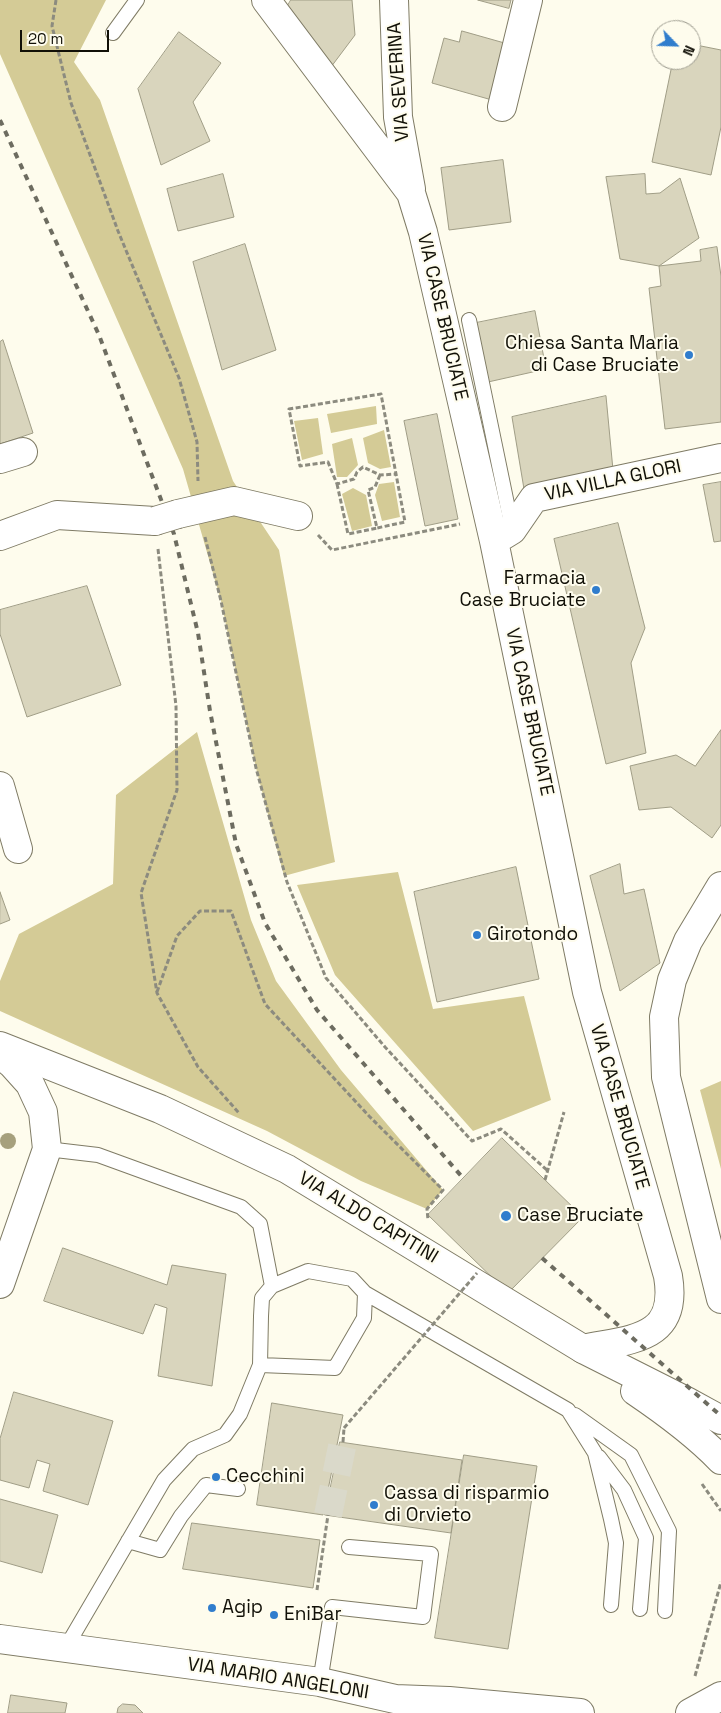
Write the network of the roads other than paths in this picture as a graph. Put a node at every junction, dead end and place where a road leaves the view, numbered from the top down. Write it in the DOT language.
graph roads {
  1 [pos="137,0"];
  2 [pos="266,0"];
  3 [pos="394,0"];
  4 [pos="528,0"];
  5 [pos="113,33"];
  6 [pos="502,108"];
  7 [pos="411,193"];
  8 [pos="469,320"];
  9 [pos="721,458"];
  10 [pos="298,516"];
  11 [pos="503,535"];
  12 [pos="0,536"];
  13 [pos="0,786"];
  14 [pos="18,849"];
  15 [pos="721,886"];
  16 [pos="0,1046"];
  17 [pos="0,1054"];
  18 [pos="47,1149"];
  19 [pos="0,1284"];
  20 [pos="272,1286"];
  21 [pos="364,1293"];
  22 [pos="721,1299"];
  23 [pos="583,1349"];
  24 [pos="260,1365"];
  25 [pos="568,1410"];
  26 [pos="721,1420"];
  27 [pos="595,1453"];
  28 [pos="721,1460"];
  29 [pos="238,1489"];
  30 [pos="128,1541"];
  31 [pos="348,1547"];
  32 [pos="611,1605"];
  33 [pos="640,1608"];
  34 [pos="665,1611"];
  35 [pos="0,1639"];
  36 [pos="65,1649"];
  37 [pos="320,1682"];
  38 [pos="721,1696"];
  39 [pos="395,1698"];
  40 [pos="481,1709"];
  41 [pos="419,1713"];
  42 [pos="580,1713"];
  43 [pos="690,1713"];
  1 -- 5 [label="lane"];
  2 -- 7 [label="street, VIA CASE BRUCIATE"];
  3 -- 7 [label="street, VIA SEVERINA"];
  4 -- 6 [label="street"];
  7 -- 11 [label="street, VIA CASE BRUCIATE"];
  8 -- 11 [label="lane"];
  9 -- 11 [label="street, VIA VILLA GLORI"];
  10 -- 12 [label="street"];
  11 -- 23 [label="street, VIA CASE BRUCIATE"];
  13 -- 14 [label="street"];
  15 -- 22 [label="street"];
  16 -- 23 [label="street, VIA ALDO CAPITINI"];
  17 -- 18 [label="street"];
  18 -- 19 [label="street"];
  18 -- 20 [label="lane"];
  20 -- 21 [label="lane"];
  20 -- 24 [label="lane"];
  21 -- 24 [label="lane"];
  21 -- 25 [label="lane"];
  23 -- 26 [label="street, VIA ALDO CAPITINI"];
  23 -- 28 [label="street"];
  24 -- 30 [label="lane"];
  25 -- 27 [label="lane"];
  25 -- 34 [label="lane"];
  27 -- 32 [label="lane"];
  27 -- 33 [label="lane"];
  29 -- 30 [label="lane"];
  30 -- 36 [label="lane"];
  31 -- 37 [label="lane"];
  35 -- 36 [label="street, VIA MARIO ANGELONI"];
  36 -- 37 [label="street, VIA MARIO ANGELONI"];
  37 -- 39 [label="street, VIA MARIO ANGELONI"];
  38 -- 43 [label="street"];
  39 -- 40 [label="street, VIA MARIO ANGELONI"];
  39 -- 41 [label="street"];
  40 -- 42 [label="street, VIA MARIO ANGELONI"];
}
